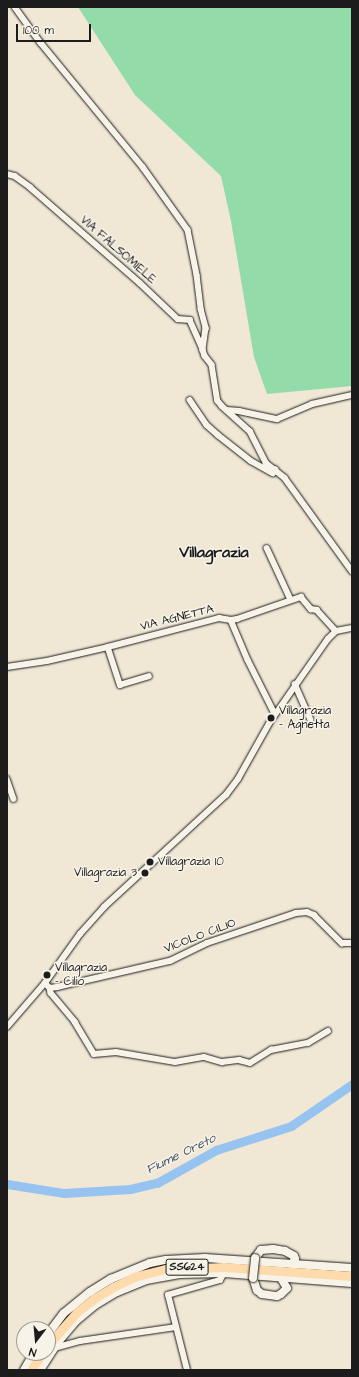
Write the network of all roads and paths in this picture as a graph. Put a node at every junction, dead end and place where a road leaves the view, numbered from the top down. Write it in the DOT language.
graph roads {
  1 [pos="15,7"];
  2 [pos="7,174"];
  3 [pos="203,350"];
  4 [pos="352,395"];
  5 [pos="190,400"];
  6 [pos="227,410"];
  7 [pos="276,470"];
  8 [pos="267,548"];
  9 [pos="352,571"];
  10 [pos="291,600"];
  11 [pos="231,620"];
  12 [pos="352,628"];
  13 [pos="336,631"];
  14 [pos="108,648"];
  15 [pos="7,667"];
  16 [pos="149,676"];
  17 [pos="295,684"];
  18 [pos="275,714"];
  19 [pos="311,720"];
  20 [pos="7,779"];
  21 [pos="14,800"];
  22 [pos="352,943"];
  23 [pos="45,983"];
  24 [pos="50,988"];
  25 [pos="7,1026"];
  26 [pos="328,1031"];
  27 [pos="292,1264"];
  28 [pos="352,1268"];
  29 [pos="224,1273"];
  30 [pos="352,1276"];
  31 [pos="281,1278"];
  32 [pos="352,1282"];
  33 [pos="56,1324"];
  34 [pos="176,1327"];
  35 [pos="56,1340"];
  36 [pos="56,1342"];
  37 [pos="56,1346"];
  38 [pos="29,1361"];
  39 [pos="37,1361"];
  40 [pos="24,1370"];
  41 [pos="31,1370"];
  42 [pos="187,1370"];
  1 -- 3 [label="street"];
  2 -- 3 [label="street, VIA FALSOMIELE"];
  3 -- 6 [label="street"];
  4 -- 6 [label="street"];
  5 -- 7 [label="street"];
  6 -- 7 [label="street"];
  7 -- 9 [label="street"];
  8 -- 10 [label="street"];
  10 -- 11 [label="street, VIA AGNETTA"];
  10 -- 13 [label="street"];
  11 -- 14 [label="street, VIA AGNETTA"];
  11 -- 18 [label="street"];
  12 -- 13 [label="street"];
  13 -- 17 [label="street"];
  14 -- 15 [label="street, VIA AGNETTA"];
  14 -- 16 [label="street"];
  17 -- 18 [label="street"];
  17 -- 19 [label="street"];
  18 -- 23 [label="street"];
  20 -- 21 [label="street"];
  22 -- 24 [label="street, VICOLO CILIO"];
  23 -- 24 [label="street"];
  23 -- 25 [label="street"];
  24 -- 26 [label="street"];
  27 -- 28 [label="main road"];
  27 -- 31 [label="main road, bridge"];
  27 -- 33 [label="main road"];
  29 -- 31 [label="main road"];
  29 -- 34 [label="street"];
  29 -- 36 [label="main road"];
  30 -- 35 [label="main road, SS624"];
  31 -- 32 [label="main road"];
  34 -- 37 [label="street"];
  34 -- 42 [label="street"];
  38 -- 40 [label="main road"];
  39 -- 41 [label="main road"];
}
